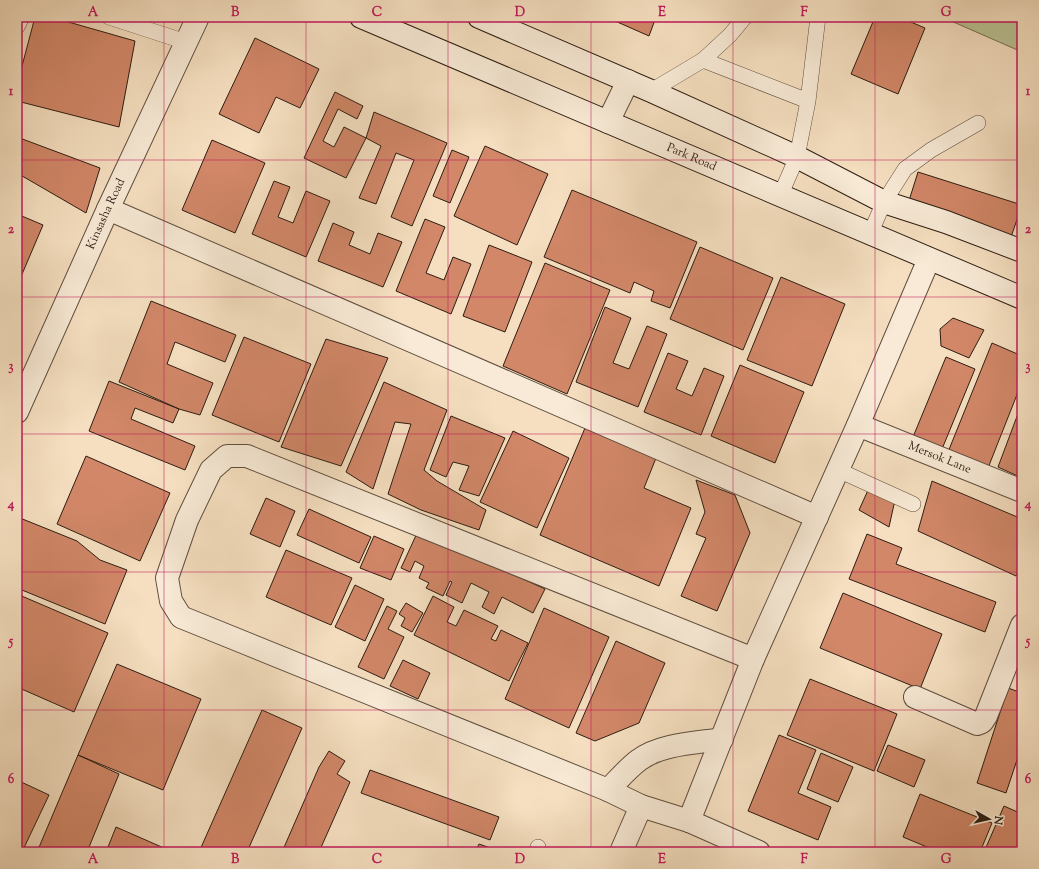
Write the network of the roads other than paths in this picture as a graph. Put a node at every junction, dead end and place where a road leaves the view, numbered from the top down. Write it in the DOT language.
graph roads {
  1 [pos="22,17"];
  2 [pos="109,17"];
  3 [pos="198,17"];
  4 [pos="361,17"];
  5 [pos="479,17"];
  6 [pos="745,17"];
  7 [pos="818,17"];
  8 [pos="17,27"];
  9 [pos="186,42"];
  10 [pos="703,60"];
  11 [pos="628,81"];
  12 [pos="651,91"];
  13 [pos="808,101"];
  14 [pos="608,122"];
  15 [pos="978,123"];
  16 [pos="797,157"];
  17 [pos="780,196"];
  18 [pos="884,202"];
  19 [pos="108,209"];
  20 [pos="870,234"];
  21 [pos="1022,251"];
  22 [pos="928,259"];
  23 [pos="1022,298"];
  24 [pos="17,412"];
  25 [pos="858,425"];
  26 [pos="838,470"];
  27 [pos="1022,491"];
  28 [pos="913,504"];
  29 [pos="817,517"];
  30 [pos="1022,625"];
  31 [pos="753,659"];
  32 [pos="915,697"];
  33 [pos="722,739"];
  34 [pos="608,790"];
  35 [pos="641,806"];
  36 [pos="689,821"];
  37 [pos="621,852"];
  38 [pos="759,852"];
  1 -- 8 [label="lane"];
  2 -- 9 [label="lane"];
  3 -- 9 [label="street, Kinsasha Road"];
  4 -- 14 [label="street, Park Road"];
  5 -- 11 [label="street"];
  6 -- 10 [label="lane"];
  7 -- 13 [label="lane"];
  9 -- 19 [label="street, Kinsasha Road"];
  10 -- 12 [label="lane"];
  10 -- 13 [label="lane"];
  11 -- 12 [label="street"];
  11 -- 14 [label="street"];
  12 -- 16 [label="street"];
  13 -- 16 [label="lane"];
  14 -- 17 [label="street, Park Road"];
  15 -- 18 [label="lane"];
  16 -- 17 [label="lane"];
  16 -- 18 [label="street"];
  17 -- 20 [label="street, Park Road"];
  18 -- 20 [label="lane"];
  18 -- 21 [label="street"];
  19 -- 24 [label="street, Kinsasha Road"];
  19 -- 29 [label="street"];
  20 -- 22 [label="street, Park Road"];
  22 -- 23 [label="street, Park Road"];
  22 -- 25 [label="street"];
  25 -- 26 [label="street"];
  25 -- 27 [label="street, Mersok Lane"];
  26 -- 28 [label="lane"];
  26 -- 29 [label="street"];
  29 -- 31 [label="street"];
  30 -- 32 [label="street"];
  31 -- 33 [label="street"];
  31 -- 34 [label="street"];
  33 -- 34 [label="street"];
  33 -- 36 [label="street"];
  34 -- 35 [label="street"];
  35 -- 36 [label="street"];
  35 -- 37 [label="street"];
  36 -- 38 [label="street"];
}
